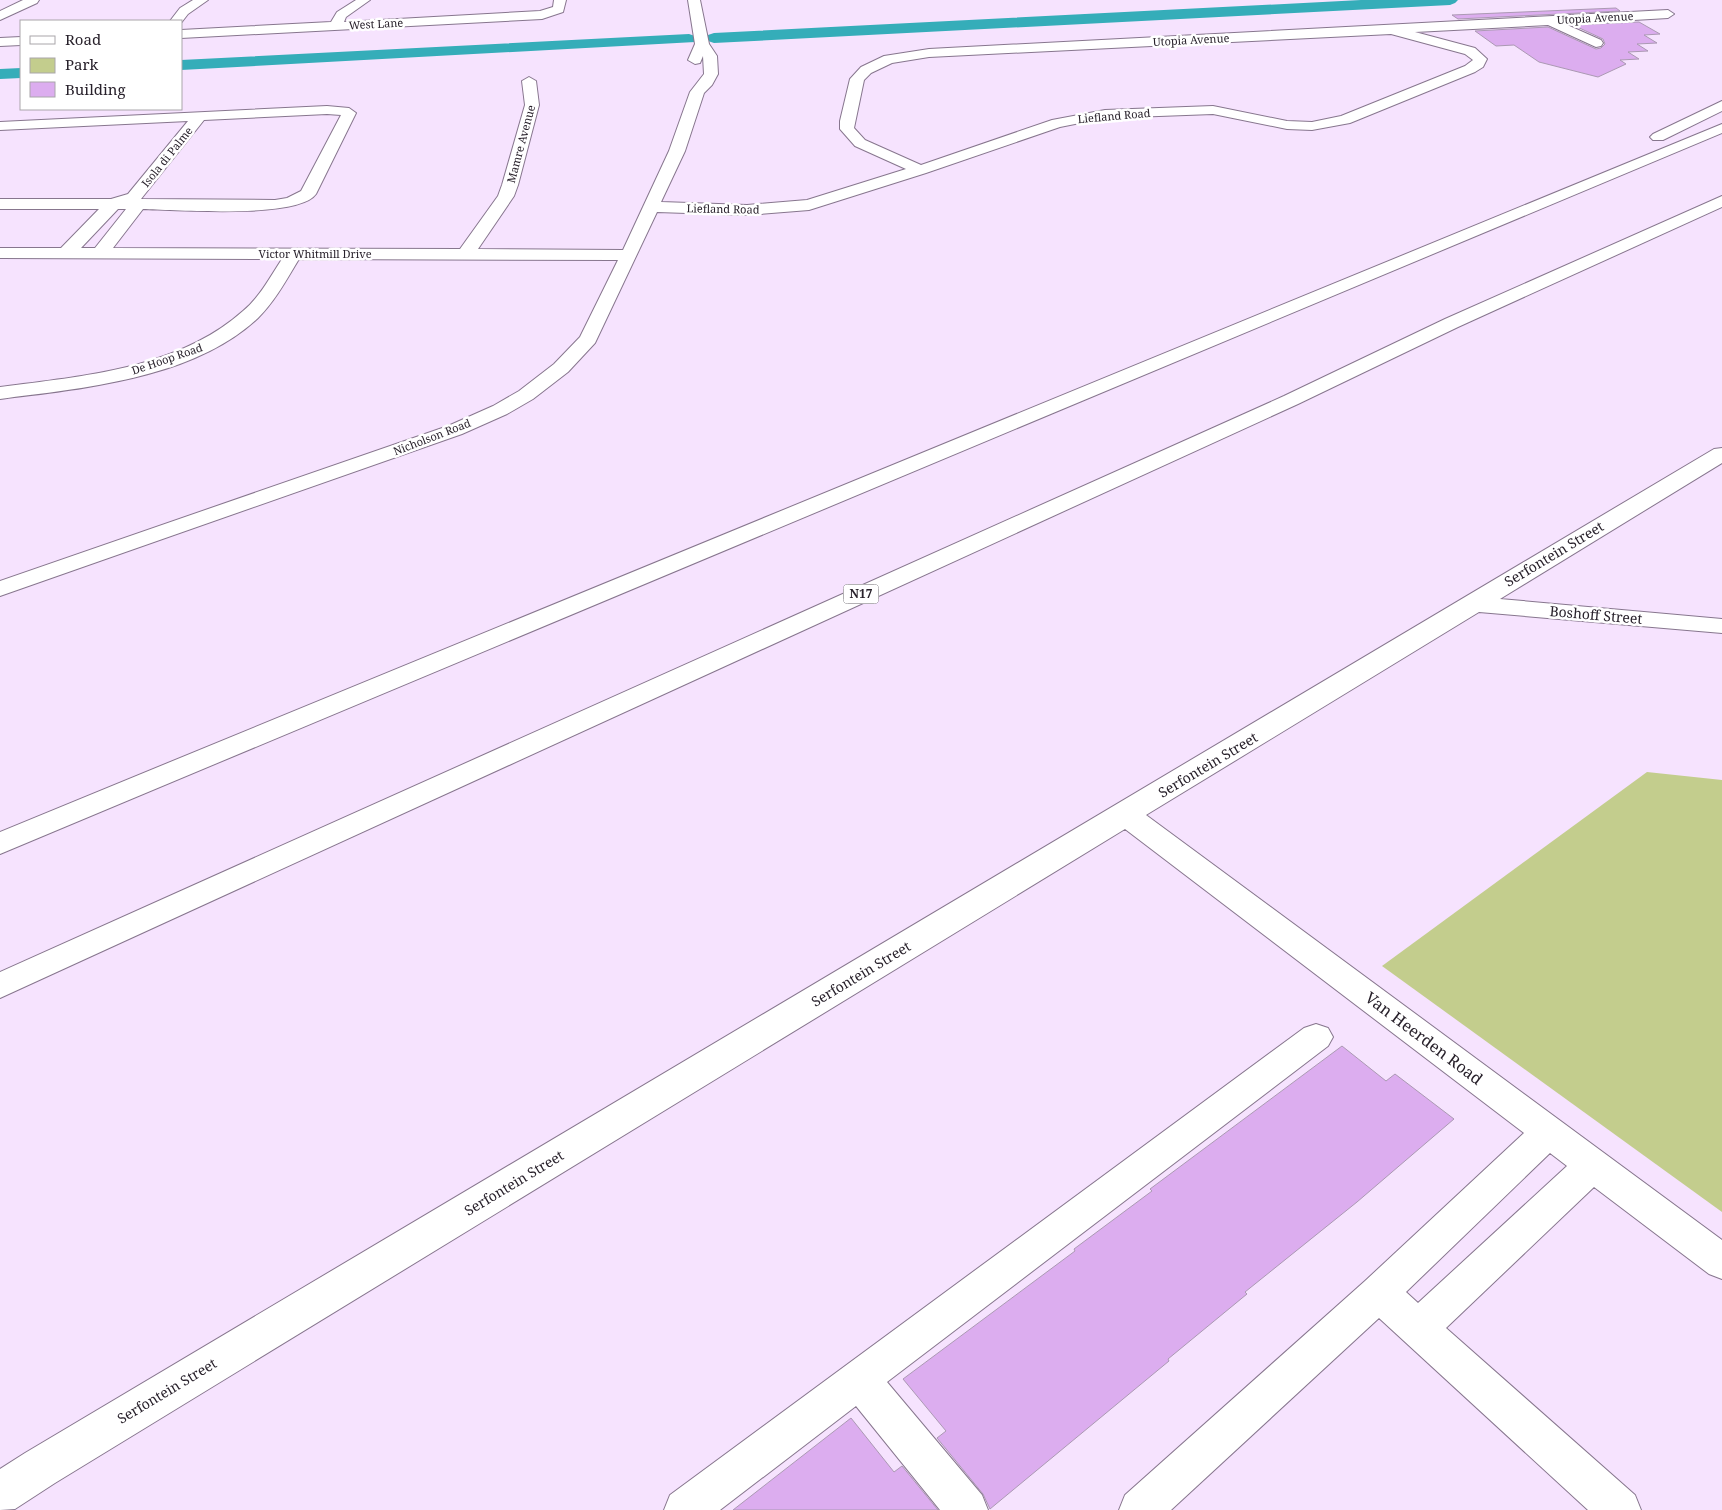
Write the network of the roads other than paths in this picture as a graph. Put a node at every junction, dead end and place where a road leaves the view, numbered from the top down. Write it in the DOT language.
graph roads {
  1 [pos="33,0"];
  2 [pos="202,0"];
  3 [pos="364,0"];
  4 [pos="560,0"];
  5 [pos="694,0"];
  6 [pos="1668,14"];
  7 [pos="0,16"];
  8 [pos="177,20"];
  9 [pos="1550,21"];
  10 [pos="335,26"];
  11 [pos="1391,30"];
  12 [pos="182,34"];
  13 [pos="20,41"];
  14 [pos="0,42"];
  15 [pos="1596,43"];
  16 [pos="529,81"];
  17 [pos="1722,105"];
  18 [pos="199,117"];
  19 [pos="0,126"];
  20 [pos="1722,128"];
  21 [pos="920,170"];
  22 [pos="1722,200"];
  23 [pos="137,201"];
  24 [pos="0,204"];
  25 [pos="114,204"];
  26 [pos="650,207"];
  27 [pos="1722,219"];
  28 [pos="1452,241"];
  29 [pos="0,253"];
  30 [pos="100,253"];
  31 [pos="66,254"];
  32 [pos="294,254"];
  33 [pos="465,255"];
  34 [pos="629,255"];
  35 [pos="0,393"];
  36 [pos="1291,400"];
  37 [pos="1722,454"];
  38 [pos="0,588"];
  39 [pos="1470,604"];
  40 [pos="1722,626"];
  41 [pos="1126,815"];
  42 [pos="0,844"];
  43 [pos="0,986"];
  44 [pos="1316,1037"];
  45 [pos="1549,1132"];
  46 [pos="1593,1165"];
  47 [pos="1722,1262"];
  48 [pos="1379,1293"];
  49 [pos="1419,1328"];
  50 [pos="859,1379"];
  51 [pos="0,1494"];
  52 [pos="684,1510"];
  53 [pos="967,1510"];
  54 [pos="1140,1510"];
  55 [pos="1620,1510"];
  1 -- 7 [label="main road"];
  2 -- 8 [label="main road"];
  3 -- 10 [label="main road"];
  4 -- 10 [label="main road, West Lane"];
  5 -- 26 [label="main road, Nicholson Road"];
  6 -- 9 [label="main road, Utopia Avenue"];
  9 -- 11 [label="main road, Utopia Avenue"];
  9 -- 15 [label="main road"];
  10 -- 12 [label="main road, West Lane"];
  11 -- 21 [label="main road, Utopia Avenue"];
  11 -- 21 [label="main road, Liefland Road"];
  13 -- 14 [label="main road"];
  16 -- 33 [label="main road, Mamre Avenue"];
  17 -- 28 [label="main road"];
  18 -- 19 [label="main road"];
  18 -- 23 [label="main road, Isola di Palme"];
  18 -- 23 [label="main road"];
  20 -- 28 [label="main road"];
  21 -- 26 [label="main road, Liefland Road"];
  22 -- 36 [label="main road, N17"];
  23 -- 25 [label="main road"];
  23 -- 30 [label="main road, Isola di Palme"];
  24 -- 25 [label="main road"];
  25 -- 31 [label="main road"];
  26 -- 34 [label="main road, Nicholson Road"];
  27 -- 36 [label="main road"];
  28 -- 42 [label="main road"];
  29 -- 31 [label="main road, Victor Whitmill Drive"];
  30 -- 31 [label="main road, Victor Whitmill Drive"];
  30 -- 32 [label="main road, Victor Whitmill Drive"];
  32 -- 33 [label="main road, Victor Whitmill Drive"];
  32 -- 35 [label="main road, De Hoop Road"];
  33 -- 34 [label="main road, Victor Whitmill Drive"];
  34 -- 38 [label="main road, Nicholson Road"];
  36 -- 43 [label="main road, N17"];
  37 -- 39 [label="main road, Serfontein Street"];
  39 -- 40 [label="main road, Boshoff Street"];
  39 -- 41 [label="main road, Serfontein Street"];
  41 -- 45 [label="main road, Van Heerden Road"];
  41 -- 51 [label="main road, Serfontein Street"];
  44 -- 50 [label="main road"];
  45 -- 46 [label="main road, Van Heerden Road"];
  45 -- 48 [label="main road"];
  46 -- 47 [label="main road, Van Heerden Road"];
  46 -- 49 [label="main road"];
  48 -- 49 [label="main road"];
  48 -- 54 [label="main road"];
  49 -- 55 [label="main road"];
  50 -- 52 [label="main road"];
  50 -- 53 [label="main road"];
}
